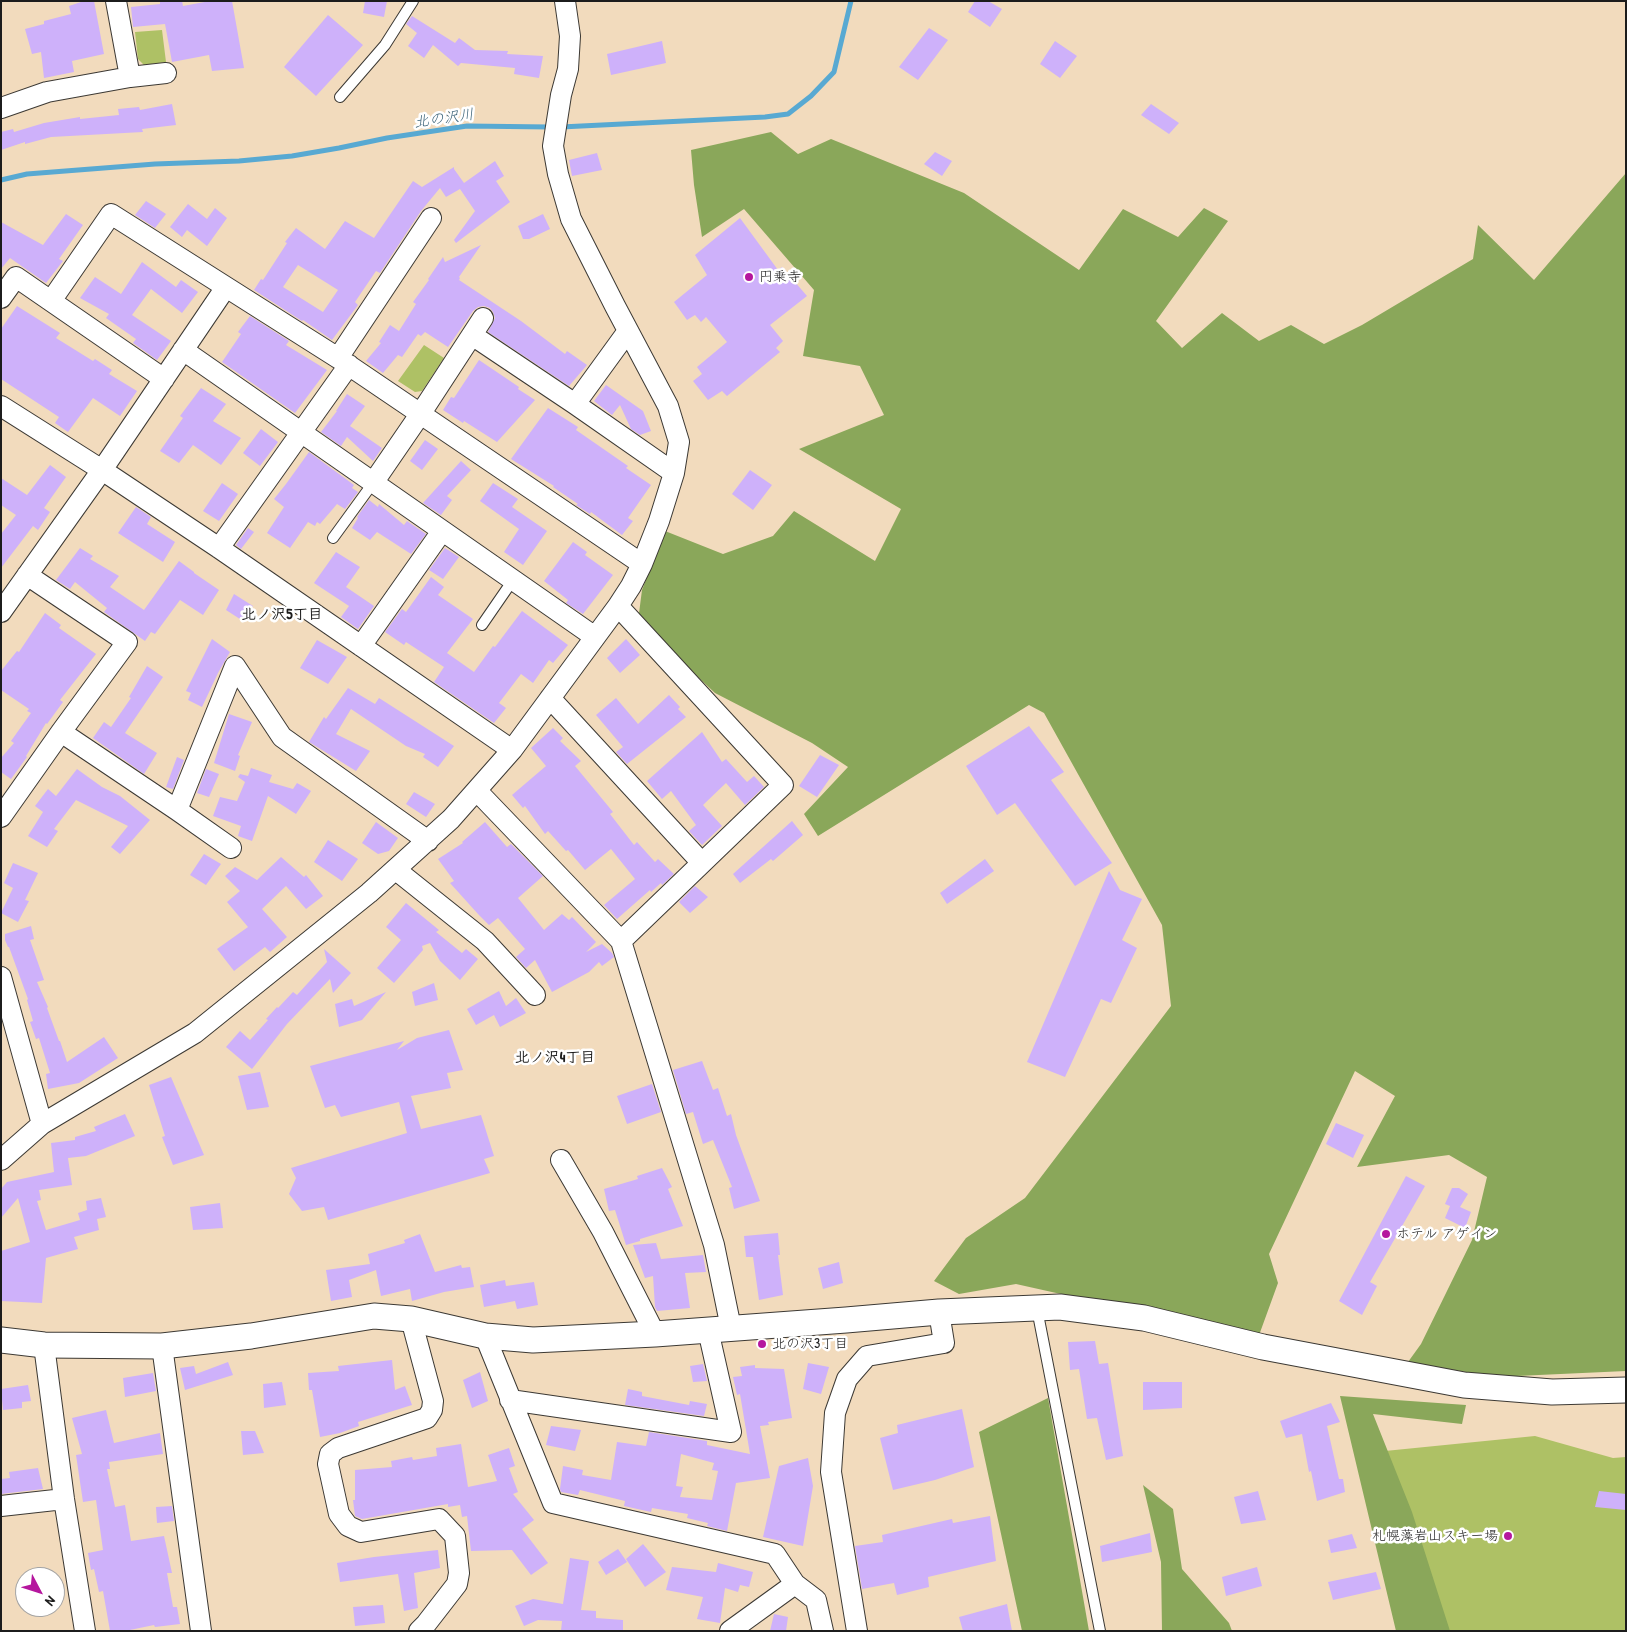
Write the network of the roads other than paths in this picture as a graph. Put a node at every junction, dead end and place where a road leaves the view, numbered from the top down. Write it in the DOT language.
graph roads {
  1 [pos="116,1"];
  2 [pos="414,1"];
  3 [pos="565,1"];
  4 [pos="166,74"];
  5 [pos="130,77"];
  6 [pos="340,97"];
  7 [pos="1,108"];
  8 [pos="431,218"];
  9 [pos="226,287"];
  10 [pos="1,298"];
  11 [pos="51,301"];
  12 [pos="483,318"];
  13 [pos="628,331"];
  14 [pos="472,335"];
  15 [pos="183,350"];
  16 [pos="343,361"];
  17 [pos="164,379"];
  18 [pos="575,404"];
  19 [pos="1,406"];
  20 [pos="421,413"];
  21 [pos="301,433"];
  22 [pos="102,470"];
  23 [pos="674,473"];
  24 [pos="373,483"];
  25 [pos="442,531"];
  26 [pos="333,538"];
  27 [pos="219,548"];
  28 [pos="642,564"];
  29 [pos="27,575"];
  30 [pos="513,580"];
  31 [pos="618,606"];
  32 [pos="1,612"];
  33 [pos="482,625"];
  34 [pos="595,637"];
  35 [pos="361,646"];
  36 [pos="550,698"];
  37 [pos="61,732"];
  38 [pos="512,750"];
  39 [pos="477,791"];
  40 [pos="178,810"];
  41 [pos="1,818"];
  42 [pos="428,841"];
  43 [pos="230,848"];
  44 [pos="702,863"];
  45 [pos="396,870"];
  46 [pos="621,941"];
  47 [pos="1,977"];
  48 [pos="535,995"];
  49 [pos="10,1043"];
  50 [pos="42,1124"];
  51 [pos="1,1160"];
  52 [pos="561,1160"];
  53 [pos="1037,1308"];
  54 [pos="939,1312"];
  55 [pos="411,1319"];
  56 [pos="719,1329"];
  57 [pos="655,1334"];
  58 [pos="485,1336"];
  59 [pos="1,1340"];
  60 [pos="44,1344"];
  61 [pos="162,1346"];
  62 [pos="1626,1390"];
  63 [pos="510,1400"];
  64 [pos="64,1500"];
  65 [pos="1,1506"];
  66 [pos="795,1584"];
  67 [pos="84,1631"];
  68 [pos="201,1631"];
  69 [pos="419,1631"];
  70 [pos="730,1631"];
  71 [pos="824,1631"];
  72 [pos="857,1631"];
  73 [pos="1100,1631"];
  1 -- 5 [label="street"];
  2 -- 6 [label="lane"];
  3 -- 13 [label="street"];
  4 -- 5 [label="street"];
  5 -- 7 [label="street"];
  8 -- 16 [label="street"];
  9 -- 11 [label="street"];
  9 -- 15 [label="street"];
  9 -- 16 [label="street"];
  10 -- 11 [label="street"];
  11 -- 17 [label="street"];
  12 -- 14 [label="street"];
  13 -- 18 [label="street"];
  13 -- 23 [label="street"];
  14 -- 18 [label="street"];
  14 -- 20 [label="street"];
  15 -- 17 [label="street"];
  15 -- 21 [label="street"];
  16 -- 20 [label="street"];
  16 -- 21 [label="street"];
  17 -- 22 [label="street"];
  18 -- 23 [label="street"];
  19 -- 22 [label="street"];
  20 -- 24 [label="street"];
  20 -- 28 [label="street"];
  21 -- 24 [label="street"];
  21 -- 27 [label="street"];
  22 -- 27 [label="street"];
  22 -- 29 [label="street"];
  23 -- 28 [label="street"];
  24 -- 25 [label="street"];
  24 -- 26 [label="lane"];
  25 -- 30 [label="street"];
  25 -- 35 [label="street"];
  27 -- 35 [label="street"];
  28 -- 31 [label="street"];
  29 -- 32 [label="street"];
  29 -- 37 [label="street"];
  30 -- 33 [label="lane"];
  30 -- 34 [label="street"];
  31 -- 34 [label="street"];
  31 -- 44 [label="street"];
  34 -- 36 [label="street"];
  35 -- 38 [label="street"];
  36 -- 38 [label="street"];
  36 -- 44 [label="street"];
  37 -- 40 [label="street"];
  37 -- 41 [label="street"];
  38 -- 39 [label="street"];
  39 -- 42 [label="street"];
  39 -- 46 [label="street"];
  40 -- 42 [label="street"];
  40 -- 43 [label="street"];
  42 -- 45 [label="street"];
  44 -- 46 [label="street"];
  45 -- 48 [label="street"];
  45 -- 50 [label="street"];
  46 -- 56 [label="street"];
  47 -- 49 [label="street"];
  49 -- 50 [label="street"];
  50 -- 51 [label="street"];
  52 -- 57 [label="street"];
  53 -- 54 [label="street"];
  53 -- 62 [label="street"];
  53 -- 73 [label="lane"];
  54 -- 56 [label="street"];
  54 -- 72 [label="street"];
  55 -- 58 [label="street"];
  55 -- 61 [label="street"];
  55 -- 69 [label="street"];
  56 -- 57 [label="street"];
  56 -- 63 [label="street"];
  57 -- 58 [label="street"];
  58 -- 63 [label="street"];
  59 -- 60 [label="street"];
  60 -- 61 [label="street"];
  60 -- 64 [label="street"];
  61 -- 68 [label="street"];
  63 -- 66 [label="street"];
  64 -- 65 [label="street"];
  64 -- 67 [label="street"];
  66 -- 70 [label="street"];
  66 -- 71 [label="street"];
}
